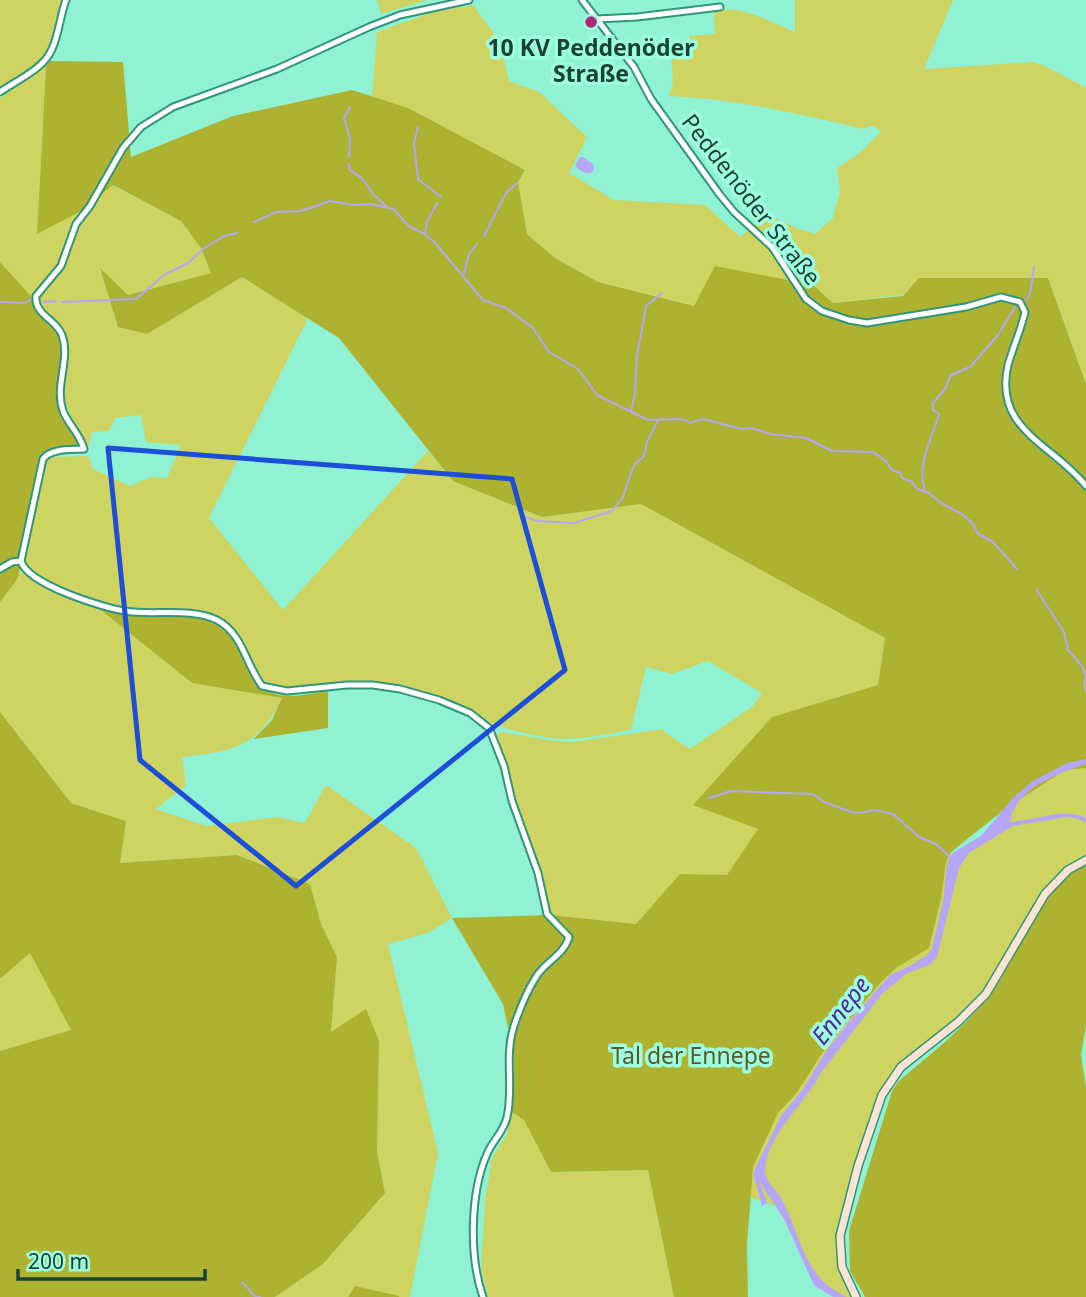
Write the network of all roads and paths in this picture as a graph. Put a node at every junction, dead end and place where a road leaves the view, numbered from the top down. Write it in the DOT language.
graph roads {
  1 [pos="66,0"];
  2 [pos="469,0"];
  3 [pos="582,0"];
  4 [pos="720,7"];
  5 [pos="597,19"];
  6 [pos="0,92"];
  7 [pos="1086,486"];
  8 [pos="21,561"];
  9 [pos="0,569"];
  10 [pos="1086,860"];
  11 [pos="483,1297"];
  12 [pos="856,1297"];
  1 -- 6 [label="street"];
  2 -- 8 [label="street"];
  3 -- 5 [label="street, Peddenöder Straße"];
  4 -- 5 [label="street"];
  5 -- 7 [label="street, Peddenöder Straße"];
  8 -- 9 [label="street"];
  8 -- 11 [label="street"];
  10 -- 12 [label="street"];
}
